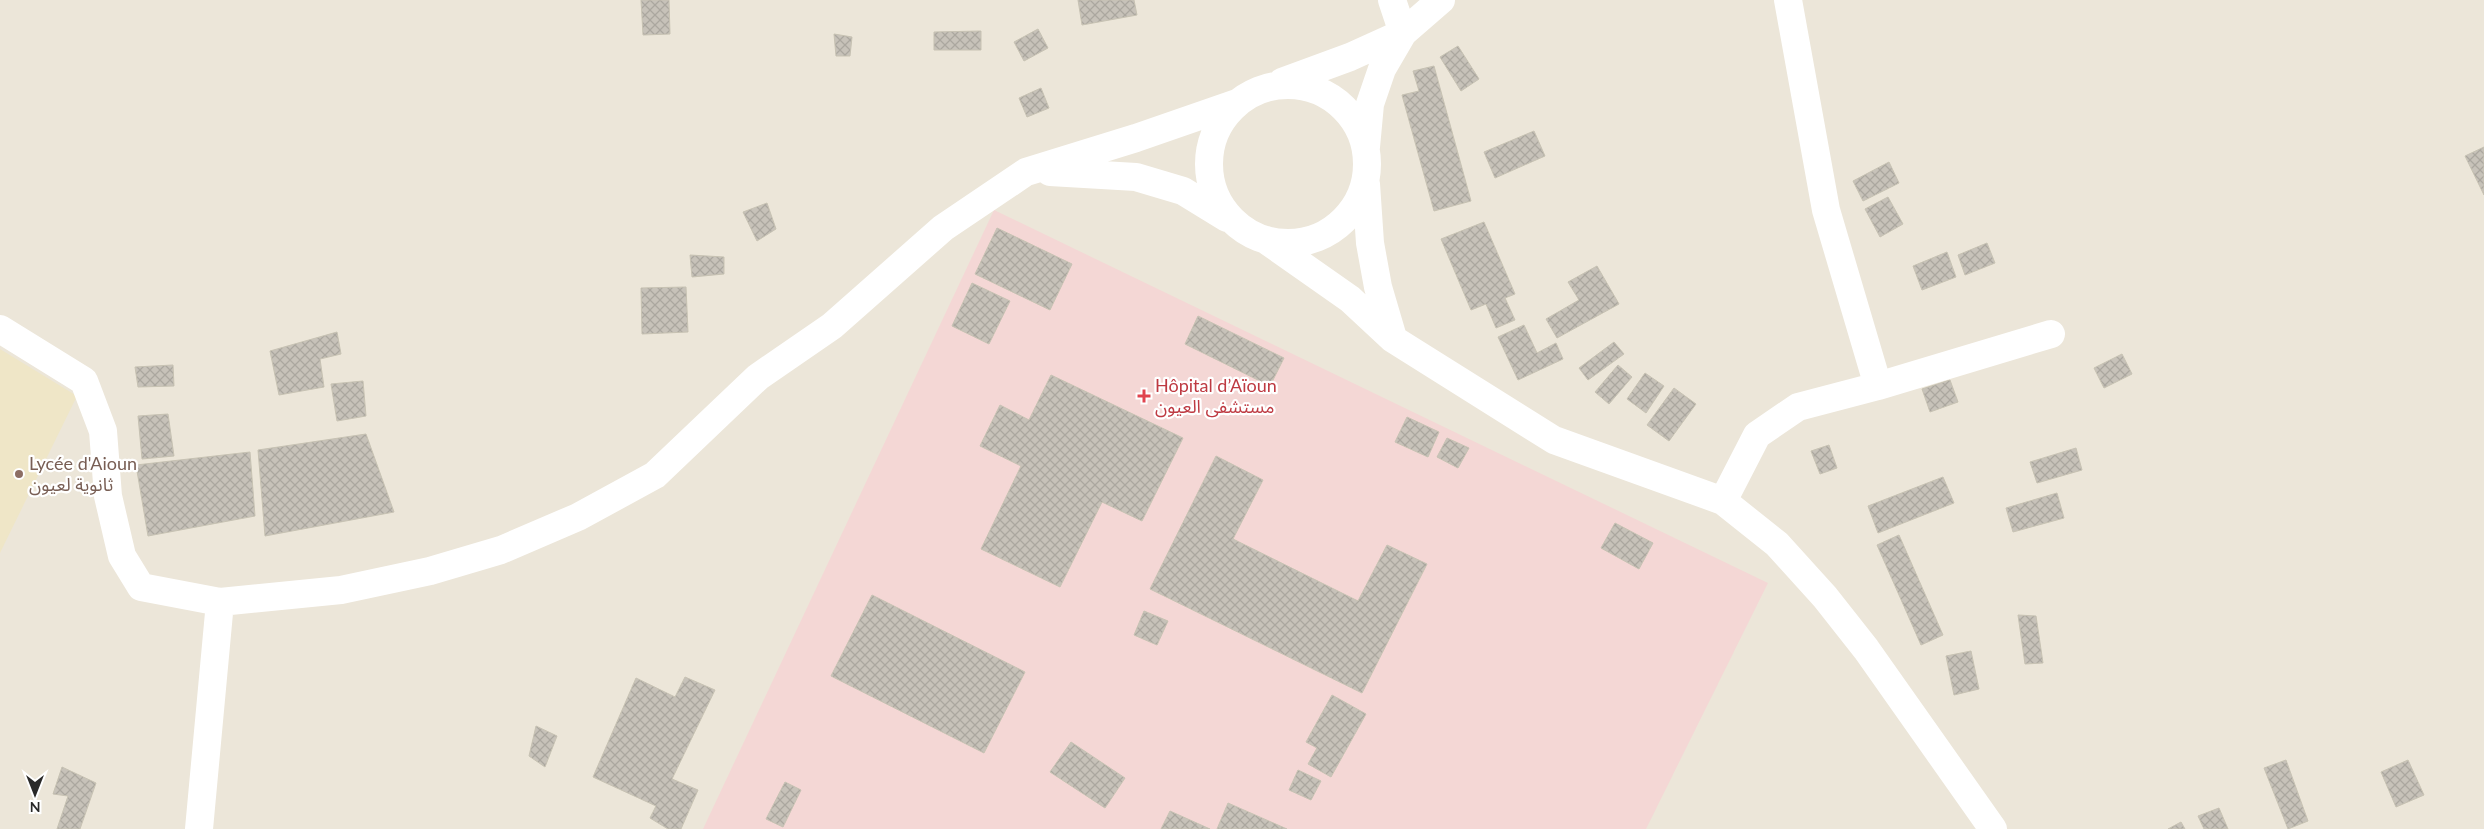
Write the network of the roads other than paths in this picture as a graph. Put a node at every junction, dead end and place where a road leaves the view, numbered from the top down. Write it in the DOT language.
graph roads {
  1 [pos="1392,0"];
  2 [pos="1441,0"];
  3 [pos="1788,0"];
  4 [pos="1403,33"];
  5 [pos="1266,88"];
  6 [pos="1237,103"];
  7 [pos="1366,149"];
  8 [pos="1026,172"];
  9 [pos="1366,181"];
  10 [pos="1237,224"];
  11 [pos="1266,240"];
  12 [pos="0,329"];
  13 [pos="2050,334"];
  14 [pos="1393,339"];
  15 [pos="1878,386"];
  16 [pos="1724,501"];
  17 [pos="220,602"];
  18 [pos="206,828"];
  19 [pos="1993,829"];
  1 -- 4 [label="street"];
  2 -- 4 [label="street"];
  3 -- 15 [label="street"];
  4 -- 5 [label="street"];
  4 -- 7 [label="street"];
  5 -- 6 [label="street"];
  5 -- 7 [label="street"];
  6 -- 8 [label="street"];
  6 -- 10 [label="street"];
  7 -- 9 [label="street"];
  8 -- 10 [label="street"];
  8 -- 17 [label="street"];
  9 -- 11 [label="street"];
  9 -- 14 [label="street"];
  10 -- 11 [label="street"];
  11 -- 14 [label="street"];
  12 -- 17 [label="street"];
  13 -- 15 [label="street"];
  14 -- 16 [label="street"];
  15 -- 16 [label="street"];
  16 -- 19 [label="street"];
  17 -- 18 [label="street"];
}
